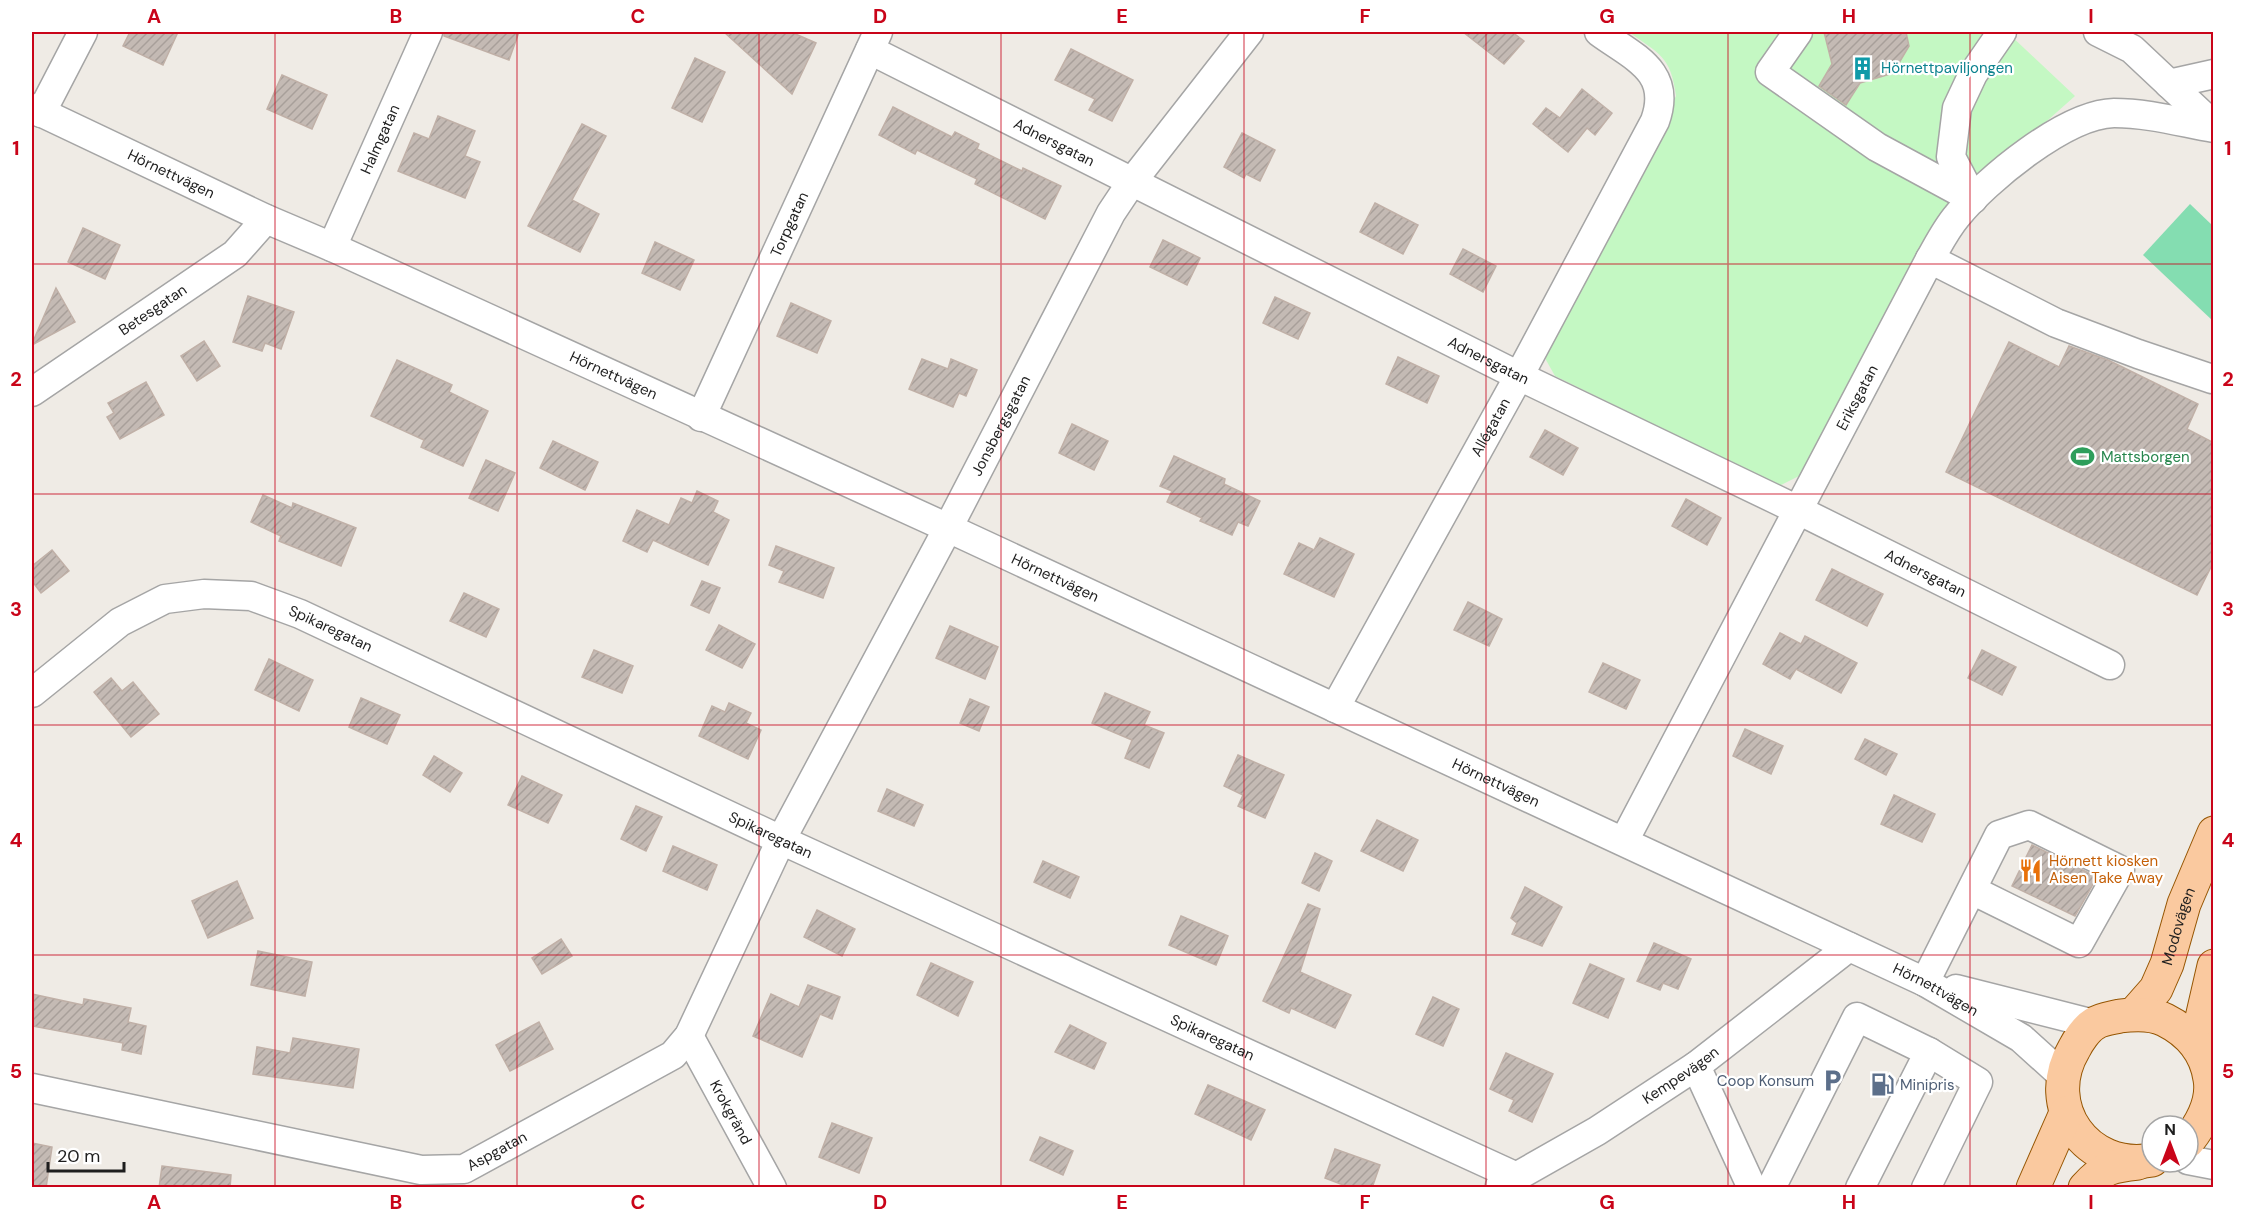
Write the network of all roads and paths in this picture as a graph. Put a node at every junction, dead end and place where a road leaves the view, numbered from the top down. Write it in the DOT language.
graph roads {
  1 [pos="83,32"];
  2 [pos="428,32"];
  3 [pos="1249,32"];
  4 [pos="1599,32"];
  5 [pos="1798,32"];
  6 [pos="2001,32"];
  7 [pos="2098,32"];
  8 [pos="874,41"];
  9 [pos="2214,74"];
  10 [pos="2169,84"];
  11 [pos="36,111"];
  12 [pos="2214,127"];
  13 [pos="1131,183"];
  14 [pos="1973,199"];
  15 [pos="266,219"];
  16 [pos="332,247"];
  17 [pos="1930,259"];
  18 [pos="1519,376"];
  19 [pos="2212,378"];
  20 [pos="32,392"];
  21 [pos="701,417"];
  22 [pos="1798,510"];
  23 [pos="948,528"];
  24 [pos="2110,665"];
  25 [pos="32,693"];
  26 [pos="1335,708"];
  27 [pos="2214,833"];
  28 [pos="781,840"];
  29 [pos="1624,841"];
  30 [pos="1972,890"];
  31 [pos="1849,947"];
  32 [pos="2214,966"];
  33 [pos="1925,982"];
  34 [pos="2134,1014"];
  35 [pos="2094,1024"];
  36 [pos="689,1036"];
  37 [pos="2196,1044"];
  38 [pos="1929,1052"];
  39 [pos="1696,1066"];
  40 [pos="2063,1076"];
  41 [pos="32,1088"];
  42 [pos="2212,1102"];
  43 [pos="2066,1113"];
  44 [pos="2200,1126"];
  45 [pos="2140,1161"];
  46 [pos="2140,1162"];
  47 [pos="437,1179"];
  48 [pos="1507,1183"];
  49 [pos="1753,1187"];
  50 [pos="772,1188"];
  51 [pos="1771,1188"];
  52 [pos="1860,1188"];
  53 [pos="1926,1188"];
  54 [pos="2032,1188"];
  55 [pos="2085,1188"];
  1 -- 11 [label="street"];
  2 -- 16 [label="street, Halmgatan"];
  3 -- 13 [label="street, Jonsbergsgatan"];
  4 -- 18 [label="street, Allégatan"];
  5 -- 14 [label="street"];
  6 -- 14 [label="street"];
  7 -- 10 [label="street"];
  8 -- 13 [label="street, Adnersgatan"];
  8 -- 21 [label="street, Torpgatan"];
  9 -- 10 [label="street"];
  10 -- 12 [label="street"];
  11 -- 15 [label="street, Hörnettvägen"];
  12 -- 14 [label="street, Eriksgatan"];
  13 -- 18 [label="street, Adnersgatan"];
  13 -- 23 [label="street, Jonsbergsgatan"];
  14 -- 17 [label="street, Eriksgatan"];
  15 -- 16 [label="street, Hörnettvägen"];
  15 -- 20 [label="street, Betesgatan"];
  16 -- 21 [label="street, Hörnettvägen"];
  17 -- 19 [label="street"];
  17 -- 22 [label="street, Eriksgatan"];
  18 -- 22 [label="street, Adnersgatan"];
  18 -- 26 [label="street, Allégatan"];
  21 -- 23 [label="street, Hörnettvägen"];
  22 -- 24 [label="street, Adnersgatan"];
  22 -- 29 [label="street, Eriksgatan"];
  23 -- 26 [label="street, Hörnettvägen"];
  23 -- 28 [label="street, Jonsbergsgatan"];
  25 -- 28 [label="street, Spikaregatan"];
  26 -- 29 [label="street, Hörnettvägen"];
  27 -- 34 [label="main road, Modovägen"];
  28 -- 36 [label="street, Aspgatan"];
  28 -- 48 [label="street, Spikaregatan"];
  29 -- 31 [label="street, Hörnettvägen"];
  30 -- 30 [label="street"];
  30 -- 33 [label="street"];
  31 -- 33 [label="street, Hörnettvägen"];
  31 -- 39 [label="street, Kempevägen"];
  32 -- 37 [label="main road"];
  33 -- 35 [label="street"];
  33 -- 40 [label="street, Hörnettvägen"];
  34 -- 35 [label="main road"];
  34 -- 37 [label="main road"];
  35 -- 40 [label="main road"];
  36 -- 47 [label="street, Aspgatan"];
  36 -- 50 [label="street, Krokgränd"];
  37 -- 42 [label="main road"];
  38 -- 51 [label="street"];
  38 -- 52 [label="street"];
  38 -- 53 [label="street"];
  39 -- 48 [label="street, Kempevägen"];
  39 -- 49 [label="street"];
  40 -- 43 [label="main road"];
  41 -- 47 [label="street, Aspgatan"];
  42 -- 44 [label="main road"];
  43 -- 45 [label="main road"];
  43 -- 54 [label="main road"];
  46 -- 55 [label="main road"];
}
